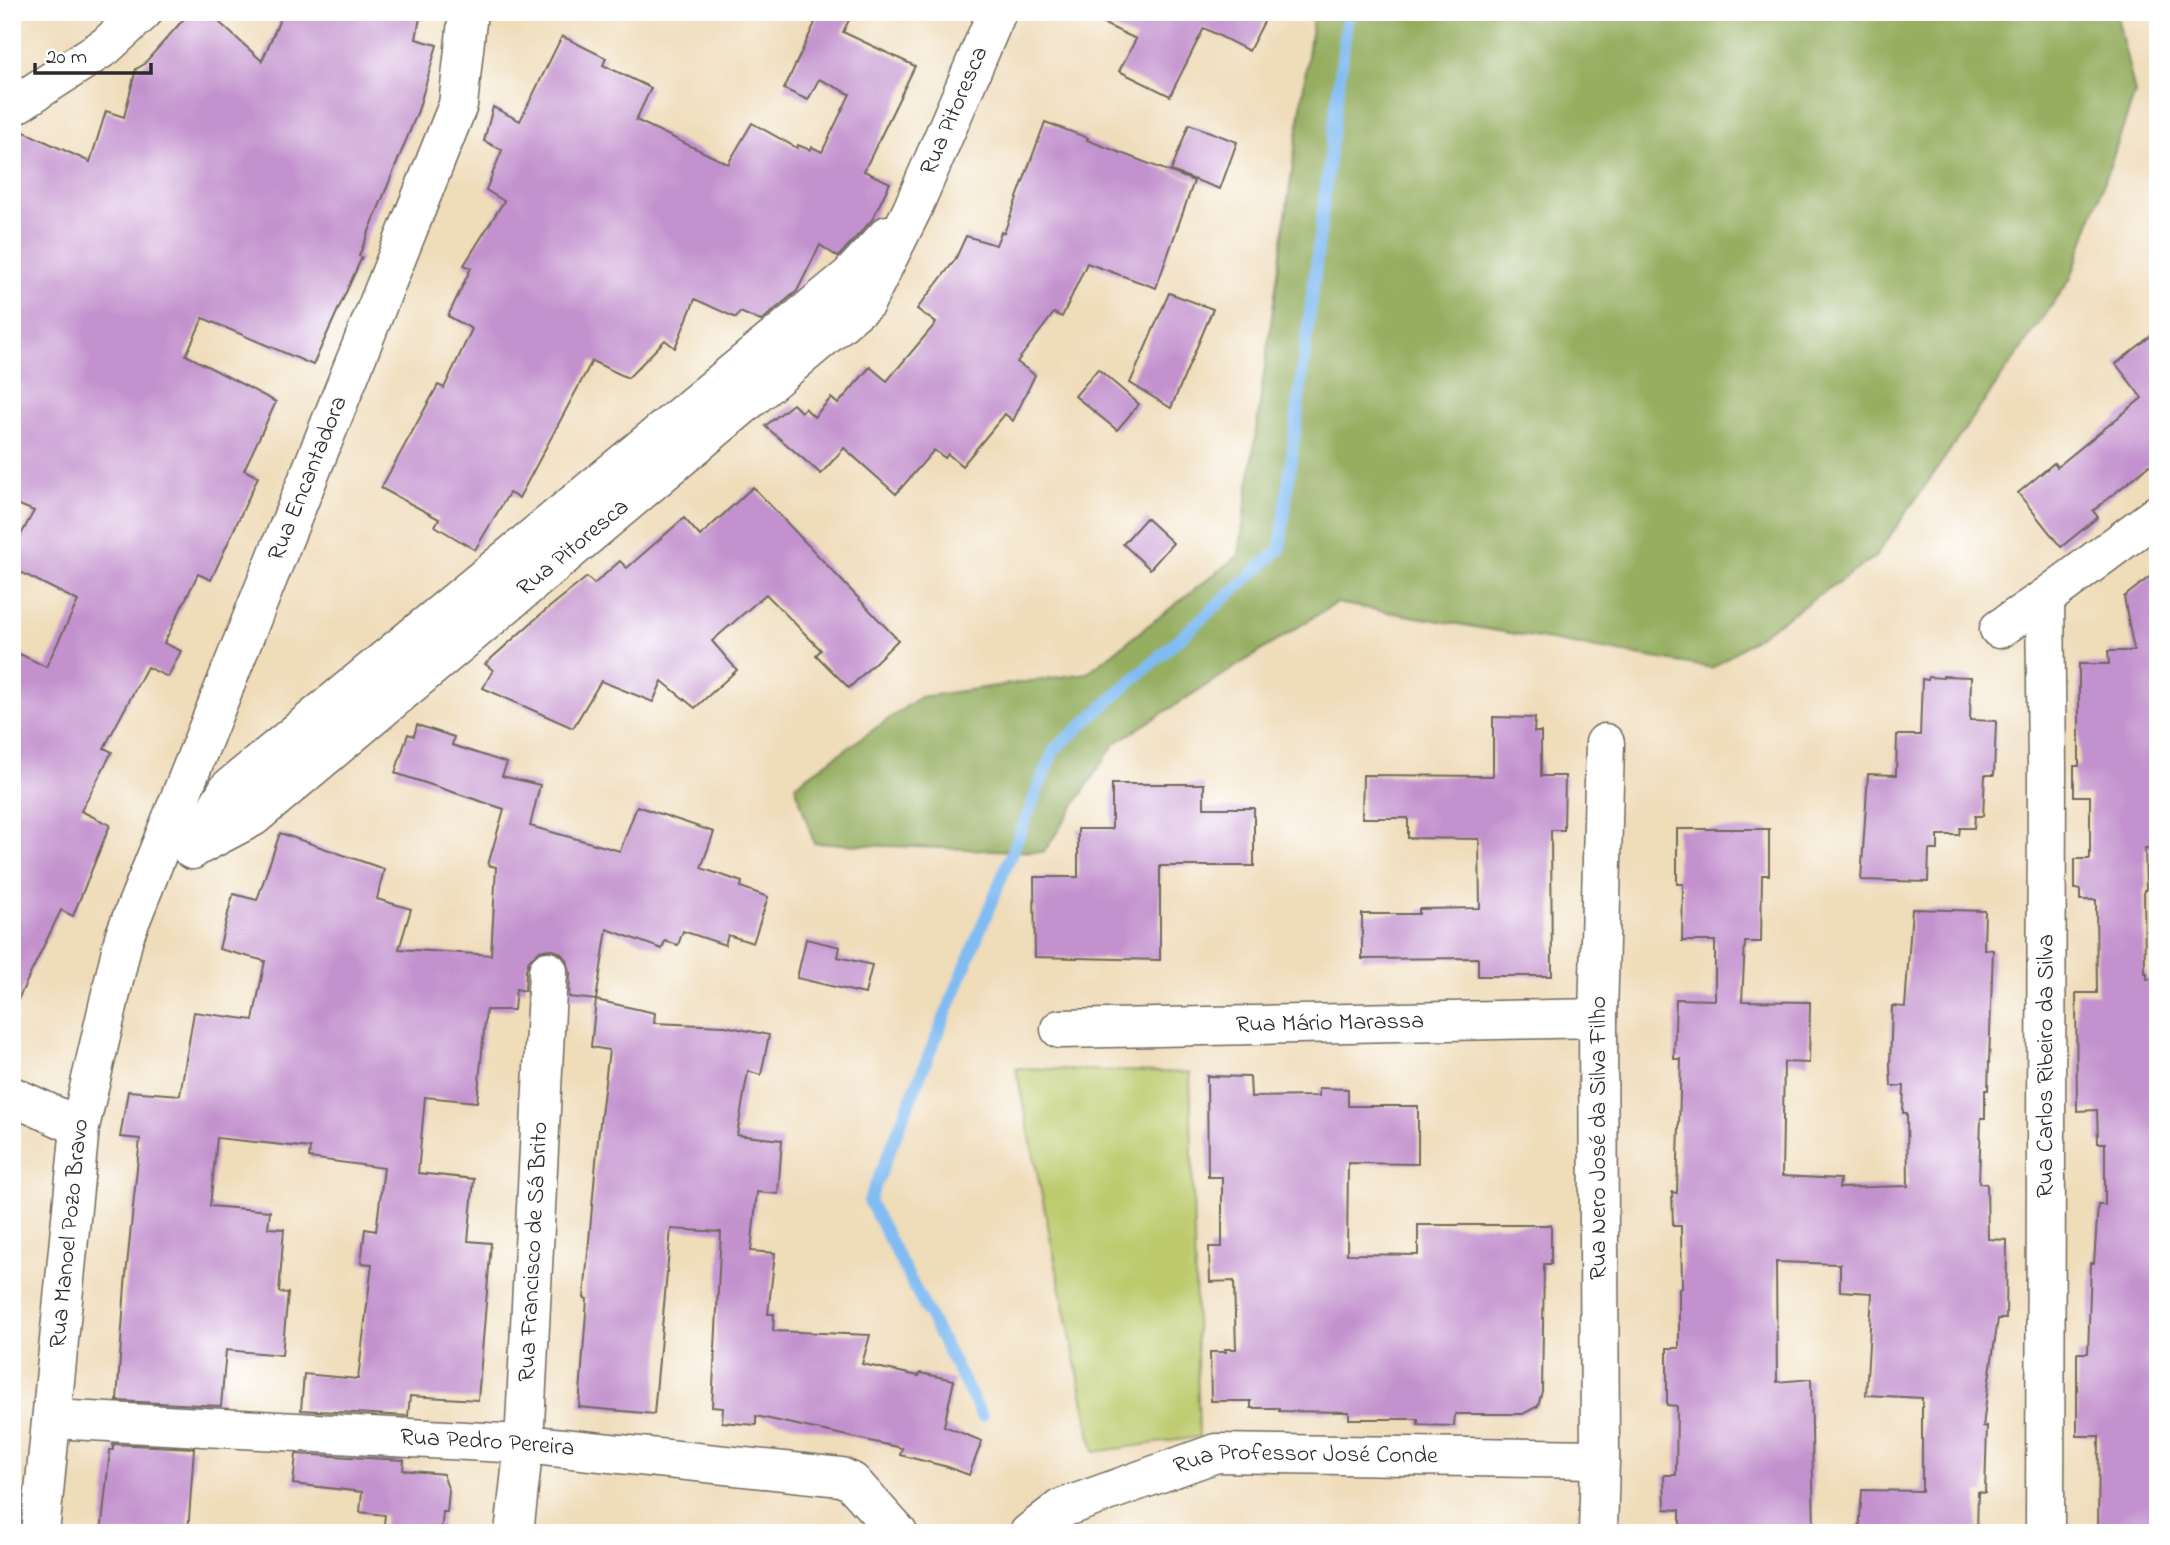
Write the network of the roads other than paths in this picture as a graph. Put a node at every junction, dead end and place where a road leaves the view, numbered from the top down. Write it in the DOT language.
graph roads {
  1 [pos="143,12"];
  2 [pos="468,12"];
  3 [pos="997,12"];
  4 [pos="12,107"];
  5 [pos="2158,514"];
  6 [pos="2045,598"];
  7 [pos="1999,629"];
  8 [pos="1605,743"];
  9 [pos="124,937"];
  10 [pos="548,971"];
  11 [pos="1598,1018"];
  12 [pos="1060,1029"];
  13 [pos="12,1096"];
  14 [pos="80,1127"];
  15 [pos="52,1419"];
  16 [pos="524,1444"];
  17 [pos="1600,1459"];
  18 [pos="40,1533"];
  19 [pos="514,1533"];
  20 [pos="898,1533"];
  21 [pos="1029,1533"];
  22 [pos="1598,1533"];
  23 [pos="2045,1533"];
  1 -- 4 [label="street"];
  2 -- 9 [label="street, Rua Encantadora"];
  3 -- 9 [label="street, Rua Pitoresca"];
  5 -- 6 [label="street"];
  6 -- 7 [label="street"];
  6 -- 23 [label="street, Rua Carlos Ribeiro da Silva"];
  8 -- 11 [label="street, Rua Nero José da Silva Filho"];
  9 -- 14 [label="street, Rua Manoel Pozo Bravo"];
  10 -- 16 [label="street, Rua Francisco de Sá Brito"];
  11 -- 12 [label="street, Rua Mário Marassa"];
  11 -- 17 [label="street, Rua Nero José da Silva Filho"];
  13 -- 14 [label="street"];
  14 -- 15 [label="street, Rua Manoel Pozo Bravo"];
  15 -- 16 [label="street, Rua Pedro Pereira"];
  15 -- 18 [label="street, Rua Manoel Pozo Bravo"];
  16 -- 19 [label="street, Rua Francisco de Sá Brito"];
  16 -- 20 [label="street, Rua Pedro Pereira"];
  17 -- 21 [label="street, Rua Professor José Conde"];
  17 -- 22 [label="street, Rua Nero José da Silva Filho"];
}
